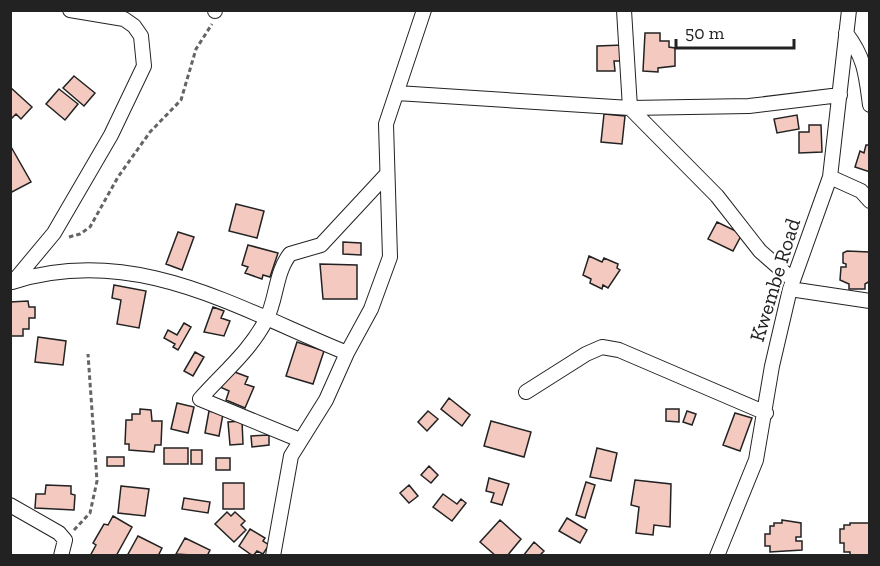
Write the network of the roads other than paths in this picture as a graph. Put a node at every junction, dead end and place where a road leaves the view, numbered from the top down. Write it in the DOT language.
graph roads {
  1 [pos="70,10"];
  2 [pos="423,10"];
  3 [pos="624,10"];
  4 [pos="849,10"];
  5 [pos="846,33"];
  6 [pos="397,93"];
  7 [pos="840,95"];
  8 [pos="870,105"];
  9 [pos="630,108"];
  10 [pos="387,174"];
  11 [pos="830,177"];
  12 [pos="870,201"];
  13 [pos="12,282"];
  14 [pos="792,284"];
  15 [pos="870,301"];
  16 [pos="268,317"];
  17 [pos="347,353"];
  18 [pos="526,392"];
  19 [pos="766,413"];
  20 [pos="300,440"];
  21 [pos="10,505"];
  22 [pos="61,555"];
  23 [pos="273,555"];
  24 [pos="717,555"];
  1 -- 13 [label="street"];
  2 -- 6 [label="street"];
  3 -- 9 [label="street"];
  4 -- 5 [label="street, Kwembe Road"];
  5 -- 7 [label="street, Kwembe Road"];
  5 -- 8 [label="street"];
  6 -- 9 [label="street"];
  6 -- 10 [label="street"];
  7 -- 9 [label="street"];
  7 -- 11 [label="street, Kwembe Road"];
  9 -- 14 [label="street"];
  10 -- 16 [label="street"];
  10 -- 17 [label="street"];
  11 -- 12 [label="street"];
  11 -- 14 [label="street, Kwembe Road"];
  13 -- 16 [label="street"];
  14 -- 15 [label="street"];
  14 -- 19 [label="street, Kwembe Road"];
  16 -- 17 [label="street"];
  16 -- 20 [label="street"];
  17 -- 20 [label="street"];
  18 -- 19 [label="street"];
  19 -- 24 [label="street, Kwembe Road"];
  20 -- 23 [label="street"];
  21 -- 22 [label="street"];
}
